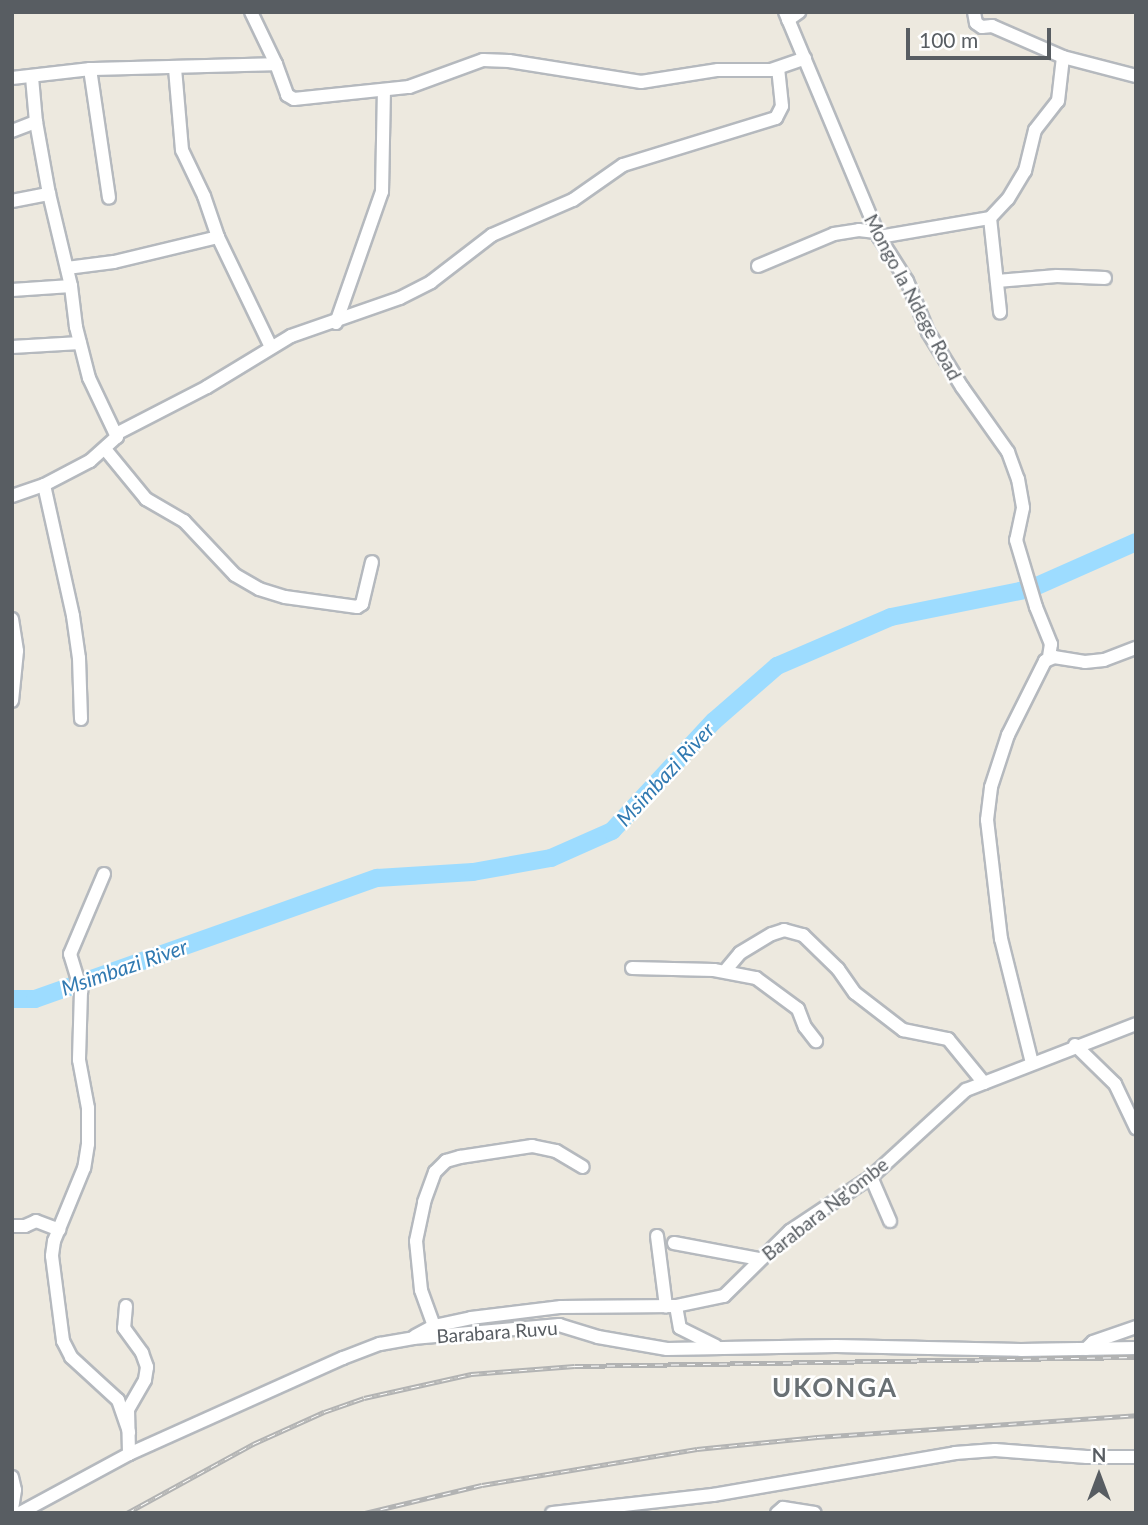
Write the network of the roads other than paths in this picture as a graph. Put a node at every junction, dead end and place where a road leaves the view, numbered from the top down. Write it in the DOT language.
graph roads {
  1 [pos="251,12"];
  2 [pos="799,12"];
  3 [pos="974,12"];
  4 [pos="786,16"];
  5 [pos="1063,57"];
  6 [pos="805,58"];
  7 [pos="276,64"];
  8 [pos="175,68"];
  9 [pos="90,69"];
  10 [pos="778,69"];
  11 [pos="1136,76"];
  12 [pos="32,77"];
  13 [pos="12,78"];
  14 [pos="384,92"];
  15 [pos="36,122"];
  16 [pos="12,131"];
  17 [pos="49,194"];
  18 [pos="109,198"];
  19 [pos="12,201"];
  20 [pos="990,218"];
  21 [pos="878,235"];
  22 [pos="218,237"];
  23 [pos="758,265"];
  24 [pos="67,268"];
  25 [pos="1105,278"];
  26 [pos="997,281"];
  27 [pos="71,286"];
  28 [pos="12,290"];
  29 [pos="1000,312"];
  30 [pos="335,323"];
  31 [pos="80,343"];
  32 [pos="12,347"];
  33 [pos="271,347"];
  34 [pos="116,434"];
  35 [pos="105,449"];
  36 [pos="44,485"];
  37 [pos="12,496"];
  38 [pos="372,562"];
  39 [pos="12,619"];
  40 [pos="1136,648"];
  41 [pos="1049,657"];
  42 [pos="12,701"];
  43 [pos="81,719"];
  44 [pos="104,874"];
  45 [pos="632,968"];
  46 [pos="724,971"];
  47 [pos="1136,1024"];
  48 [pos="816,1041"];
  49 [pos="1076,1045"];
  50 [pos="1032,1063"];
  51 [pos="984,1083"];
  52 [pos="1136,1128"];
  53 [pos="583,1167"];
  54 [pos="871,1177"];
  55 [pos="890,1221"];
  56 [pos="12,1226"];
  57 [pos="59,1230"];
  58 [pos="657,1236"];
  59 [pos="674,1243"];
  60 [pos="759,1259"];
  61 [pos="671,1306"];
  62 [pos="126,1307"];
  63 [pos="434,1326"];
  64 [pos="1136,1327"];
  65 [pos="413,1338"];
  66 [pos="1136,1348"];
  67 [pos="723,1349"];
  68 [pos="1086,1349"];
  69 [pos="128,1432"];
  70 [pos="128,1454"];
  71 [pos="1136,1457"];
  72 [pos="12,1477"];
  73 [pos="12,1508"];
  74 [pos="20,1513"];
  75 [pos="552,1513"];
  76 [pos="777,1513"];
  77 [pos="815,1513"];
  1 -- 7 [label="street"];
  2 -- 4 [label="street"];
  3 -- 5 [label="street"];
  4 -- 6 [label="street, Mongo la Ndege Road"];
  5 -- 11 [label="street"];
  5 -- 20 [label="street"];
  6 -- 10 [label="street"];
  6 -- 21 [label="street, Mongo la Ndege Road"];
  7 -- 8 [label="street"];
  7 -- 14 [label="street"];
  8 -- 9 [label="street"];
  8 -- 22 [label="street"];
  9 -- 12 [label="street"];
  9 -- 18 [label="street"];
  10 -- 14 [label="street"];
  10 -- 30 [label="street"];
  12 -- 13 [label="street"];
  12 -- 15 [label="street"];
  14 -- 30 [label="street"];
  15 -- 16 [label="street"];
  15 -- 17 [label="street"];
  17 -- 19 [label="street"];
  17 -- 24 [label="street"];
  20 -- 21 [label="street"];
  20 -- 26 [label="street"];
  21 -- 23 [label="street"];
  21 -- 41 [label="street, Mongo la Ndege Road"];
  22 -- 24 [label="street"];
  22 -- 33 [label="street"];
  24 -- 27 [label="street"];
  25 -- 26 [label="street"];
  26 -- 29 [label="street"];
  27 -- 28 [label="street"];
  27 -- 31 [label="street"];
  30 -- 33 [label="street"];
  31 -- 32 [label="street"];
  31 -- 34 [label="street"];
  33 -- 34 [label="street"];
  34 -- 35 [label="street"];
  35 -- 36 [label="street"];
  35 -- 38 [label="street"];
  36 -- 37 [label="street"];
  36 -- 43 [label="street"];
  39 -- 42 [label="street"];
  40 -- 41 [label="street"];
  41 -- 50 [label="street"];
  44 -- 57 [label="street"];
  45 -- 46 [label="street"];
  46 -- 48 [label="street"];
  46 -- 51 [label="street"];
  47 -- 49 [label="street, Barabara Ng'ombe"];
  49 -- 50 [label="street, Barabara Ng'ombe"];
  49 -- 52 [label="street"];
  50 -- 51 [label="street, Barabara Ng'ombe"];
  51 -- 54 [label="street, Barabara Ng'ombe"];
  53 -- 63 [label="street"];
  54 -- 55 [label="street"];
  54 -- 60 [label="street, Barabara Ng'ombe"];
  56 -- 57 [label="street"];
  57 -- 69 [label="street"];
  58 -- 61 [label="street"];
  59 -- 60 [label="street"];
  60 -- 61 [label="street, Barabara Ng'ombe"];
  61 -- 63 [label="street, Barabara Ng'ombe"];
  61 -- 67 [label="street"];
  62 -- 69 [label="street"];
  63 -- 65 [label="street, Barabara Ng'ombe"];
  64 -- 68 [label="street"];
  65 -- 67 [label="street, Barabara Ruvu"];
  65 -- 70 [label="street, Barabara Ruvu"];
  66 -- 68 [label="street, Barabara Ruvu"];
  67 -- 68 [label="street, Barabara Ruvu"];
  69 -- 70 [label="street"];
  70 -- 74 [label="street, Barabara Ruvu"];
  71 -- 75 [label="street"];
  72 -- 73 [label="street"];
  76 -- 77 [label="street"];
}
